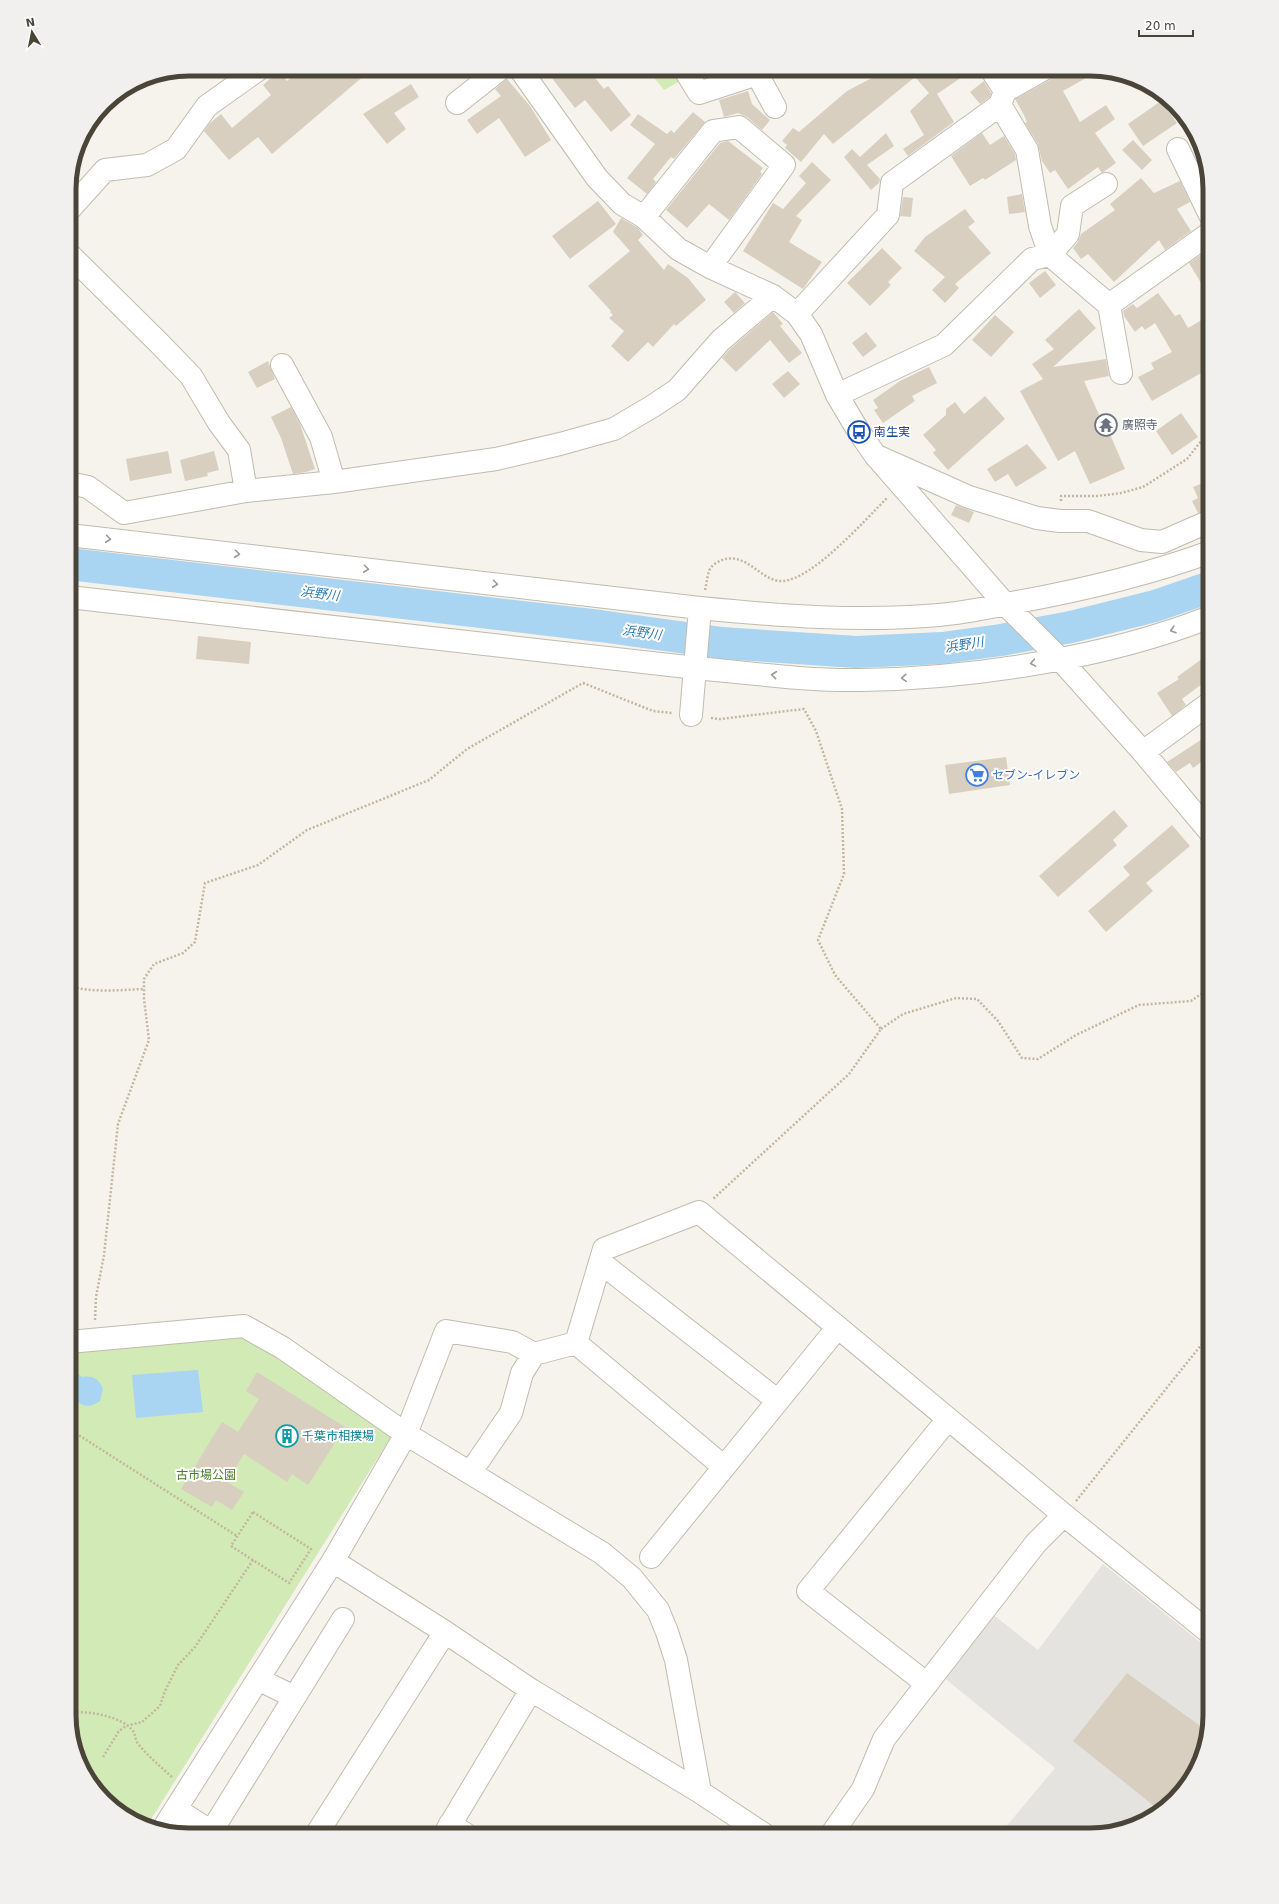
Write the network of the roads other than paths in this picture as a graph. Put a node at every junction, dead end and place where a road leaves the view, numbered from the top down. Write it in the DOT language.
graph roads {
  1 [pos="249,76"];
  2 [pos="491,76"];
  3 [pos="525,76"];
  4 [pos="689,76"];
  5 [pos="751,76"];
  6 [pos="758,76"];
  7 [pos="994,76"];
  8 [pos="1034,76"];
  9 [pos="1003,98"];
  10 [pos="457,103"];
  11 [pos="775,107"];
  12 [pos="1178,149"];
  13 [pos="1106,184"];
  14 [pos="1203,201"];
  15 [pos="76,202"];
  16 [pos="644,217"];
  17 [pos="1203,238"];
  18 [pos="1050,255"];
  19 [pos="76,261"];
  20 [pos="710,267"];
  21 [pos="772,296"];
  22 [pos="1109,305"];
  23 [pos="797,314"];
  24 [pos="282,365"];
  25 [pos="1121,373"];
  26 [pos="837,395"];
  27 [pos="875,455"];
  28 [pos="334,482"];
  29 [pos="76,484"];
  30 [pos="246,491"];
  31 [pos="1203,524"];
  32 [pos="76,536"];
  33 [pos="1162,542"];
  34 [pos="1203,555"];
  35 [pos="1172,566"];
  36 [pos="76,598"];
  37 [pos="1004,604"];
  38 [pos="700,608"];
  39 [pos="1203,619"];
  40 [pos="1059,658"];
  41 [pos="696,668"];
  42 [pos="1203,708"];
  43 [pos="691,715"];
  44 [pos="1143,752"];
  45 [pos="1203,824"];
  46 [pos="600,1262"];
  47 [pos="838,1327"];
  48 [pos="76,1341"];
  49 [pos="576,1343"];
  50 [pos="534,1354"];
  51 [pos="778,1401"];
  52 [pos="948,1419"];
  53 [pos="406,1434"];
  54 [pos="724,1467"];
  55 [pos="470,1473"];
  56 [pos="1064,1515"];
  57 [pos="650,1557"];
  58 [pos="333,1561"];
  59 [pos="343,1619"];
  60 [pos="1203,1627"];
  61 [pos="445,1632"];
  62 [pos="258,1679"];
  63 [pos="927,1684"];
  64 [pos="531,1690"];
  65 [pos="294,1697"];
  66 [pos="700,1792"];
  67 [pos="176,1809"];
  68 [pos="165,1826"];
  69 [pos="205,1828"];
  70 [pos="216,1828"];
  71 [pos="320,1828"];
  72 [pos="456,1828"];
  73 [pos="754,1828"];
  74 [pos="836,1828"];
  1 -- 15 [label="street"];
  2 -- 10 [label="street"];
  3 -- 16 [label="street"];
  4 -- 5 [label="street"];
  6 -- 11 [label="street"];
  7 -- 9 [label="street"];
  8 -- 9 [label="street"];
  9 -- 18 [label="street"];
  9 -- 23 [label="street"];
  12 -- 14 [label="street"];
  13 -- 18 [label="street"];
  16 -- 20 [label="street"];
  16 -- 20 [label="street"];
  17 -- 22 [label="street"];
  18 -- 22 [label="street"];
  18 -- 26 [label="street"];
  19 -- 30 [label="street"];
  20 -- 21 [label="street"];
  21 -- 23 [label="street"];
  21 -- 28 [label="street"];
  22 -- 25 [label="street"];
  23 -- 26 [label="street"];
  24 -- 28 [label="street"];
  26 -- 27 [label="street"];
  27 -- 33 [label="street"];
  27 -- 37 [label="street"];
  28 -- 30 [label="street"];
  29 -- 30 [label="street"];
  31 -- 33 [label="street"];
  32 -- 38 [label="street, one-way"];
  33 -- 35 [label="street"];
  34 -- 35 [label="street"];
  35 -- 37 [label="street"];
  36 -- 41 [label="street"];
  37 -- 38 [label="street"];
  37 -- 40 [label="street"];
  38 -- 41 [label="street"];
  39 -- 40 [label="street, one-way"];
  40 -- 41 [label="street, one-way"];
  40 -- 44 [label="street"];
  41 -- 43 [label="street"];
  42 -- 44 [label="street"];
  44 -- 45 [label="street"];
  46 -- 47 [label="street"];
  46 -- 49 [label="street"];
  46 -- 51 [label="street"];
  47 -- 51 [label="street"];
  47 -- 52 [label="street"];
  48 -- 53 [label="street"];
  49 -- 50 [label="street"];
  49 -- 54 [label="street"];
  50 -- 53 [label="street"];
  50 -- 55 [label="street"];
  51 -- 54 [label="street"];
  52 -- 56 [label="street"];
  52 -- 63 [label="street"];
  53 -- 55 [label="street"];
  53 -- 58 [label="street"];
  54 -- 57 [label="street"];
  55 -- 66 [label="street"];
  56 -- 60 [label="street"];
  56 -- 63 [label="street"];
  58 -- 61 [label="street"];
  58 -- 62 [label="street"];
  59 -- 65 [label="street"];
  61 -- 64 [label="street"];
  61 -- 71 [label="street"];
  62 -- 65 [label="street"];
  62 -- 67 [label="street"];
  63 -- 74 [label="street"];
  64 -- 66 [label="street"];
  64 -- 72 [label="street"];
  65 -- 70 [label="street"];
  66 -- 73 [label="street"];
  67 -- 68 [label="street"];
  67 -- 69 [label="street"];
}
